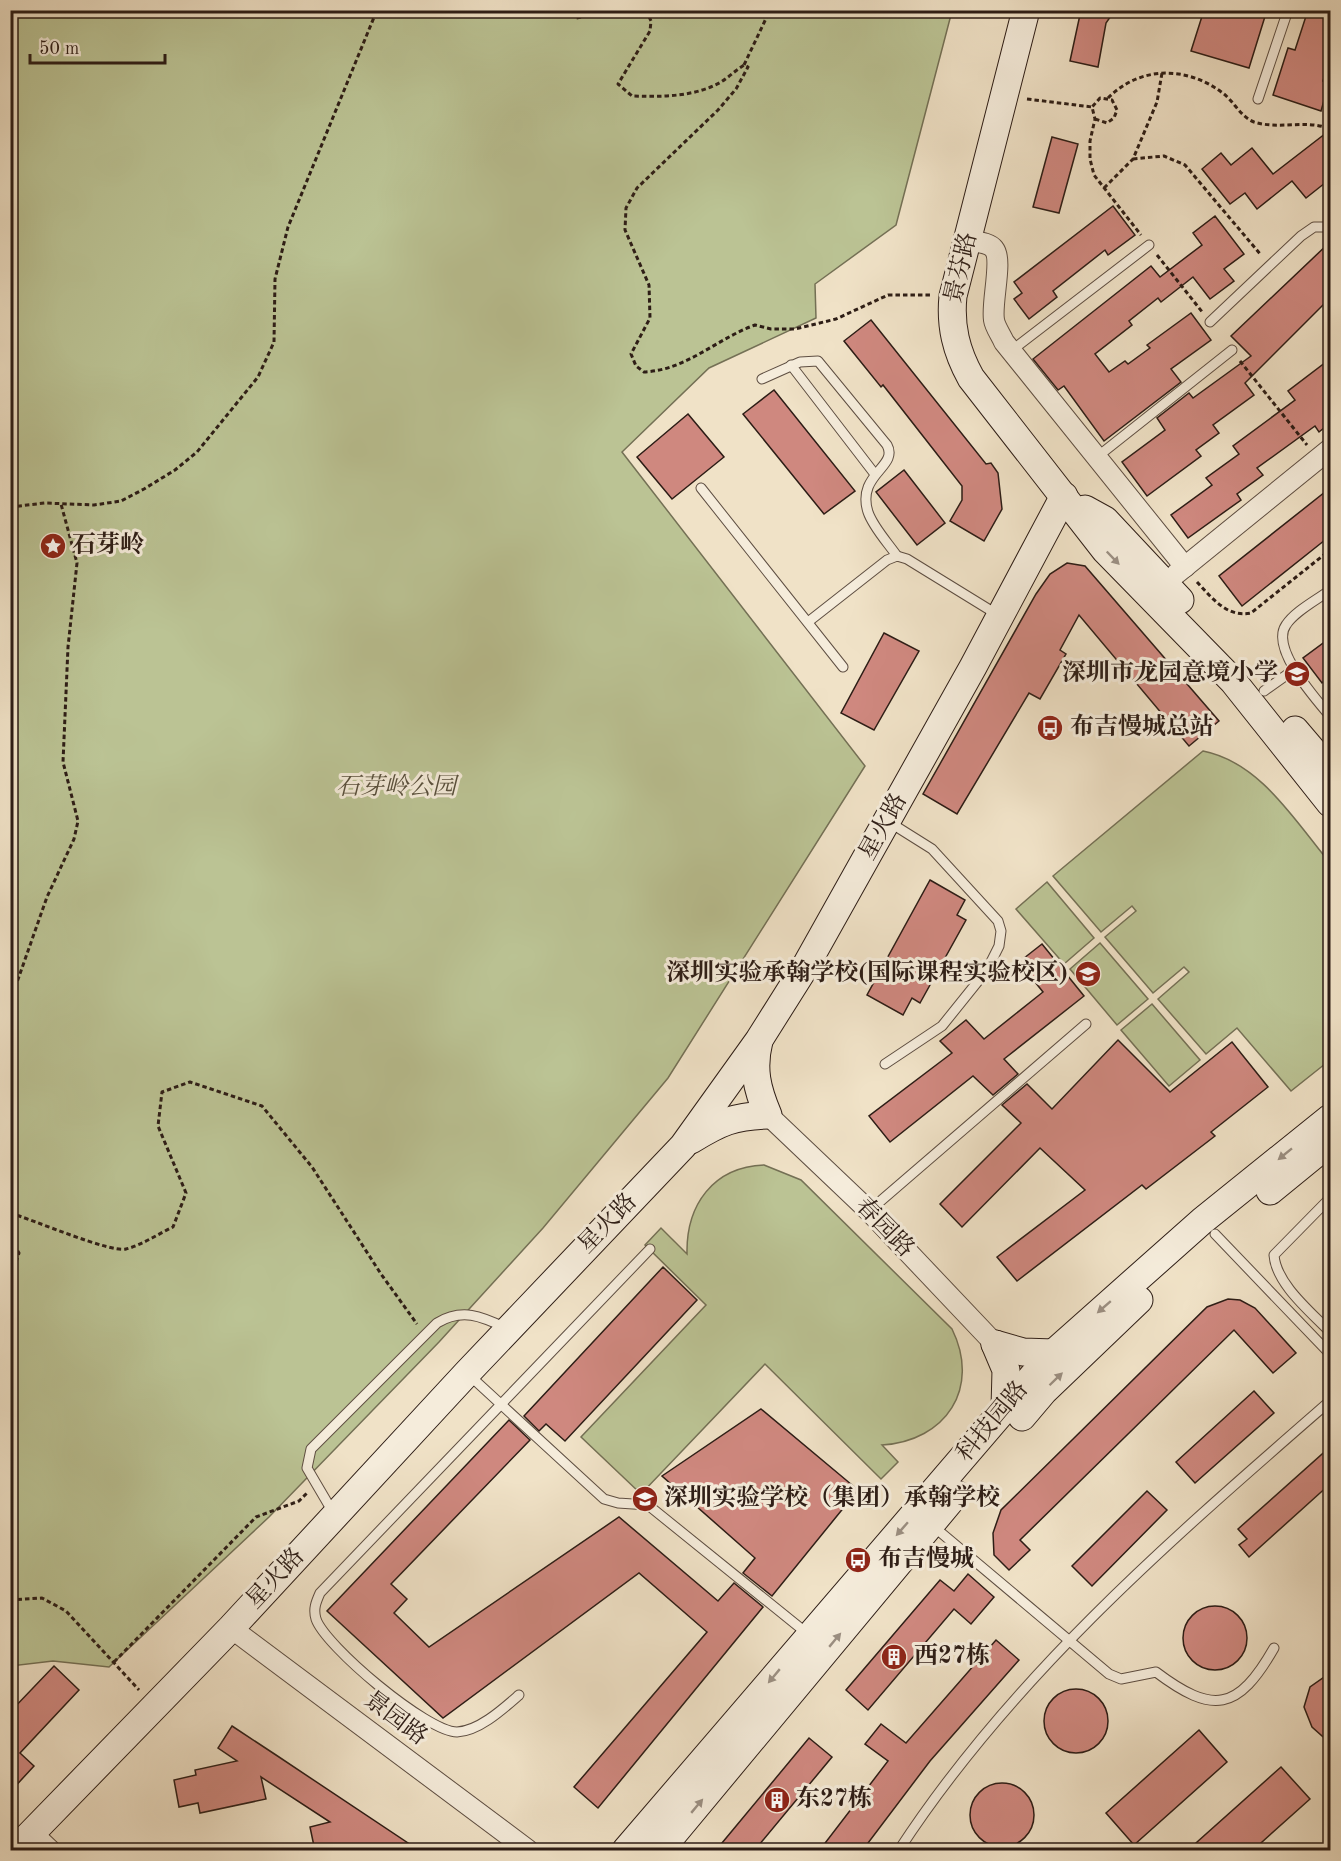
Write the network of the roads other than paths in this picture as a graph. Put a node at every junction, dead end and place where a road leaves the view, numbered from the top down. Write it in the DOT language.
graph roads {
  1 [pos="1026,10"];
  2 [pos="1288,10"];
  3 [pos="1258,99"];
  4 [pos="1330,227"];
  5 [pos="967,240"];
  6 [pos="1149,245"];
  7 [pos="1210,322"];
  8 [pos="1232,350"];
  9 [pos="1011,351"];
  10 [pos="791,365"];
  11 [pos="762,379"];
  12 [pos="1324,454"];
  13 [pos="1097,457"];
  14 [pos="874,473"];
  15 [pos="701,488"];
  16 [pos="1064,496"];
  17 [pos="897,556"];
  18 [pos="1177,573"];
  19 [pos="1330,591"];
  20 [pos="1000,616"];
  21 [pos="808,622"];
  22 [pos="843,667"];
  23 [pos="1295,669"];
  24 [pos="1264,691"];
  25 [pos="1330,716"];
  26 [pos="1330,771"];
  27 [pos="1330,804"];
  28 [pos="887,821"];
  29 [pos="1086,1024"];
  30 [pos="759,1040"];
  31 [pos="885,1064"];
  32 [pos="768,1115"];
  33 [pos="1330,1118"];
  34 [pos="1330,1142"];
  35 [pos="683,1146"];
  36 [pos="1330,1198"];
  37 [pos="869,1211"];
  38 [pos="1215,1234"];
  39 [pos="650,1250"];
  40 [pos="508,1329"];
  41 [pos="1330,1332"];
  42 [pos="995,1344"];
  43 [pos="1054,1353"];
  44 [pos="1330,1354"];
  45 [pos="466,1373"];
  46 [pos="1330,1401"];
  47 [pos="501,1404"];
  48 [pos="1005,1408"];
  49 [pos="335,1515"];
  50 [pos="931,1525"];
  51 [pos="231,1628"];
  52 [pos="809,1635"];
  53 [pos="1070,1640"];
  54 [pos="1274,1647"];
  55 [pos="519,1695"];
  56 [pos="32,1845"];
  57 [pos="528,1851"];
  58 [pos="626,1851"];
  59 [pos="660,1851"];
  60 [pos="899,1851"];
  1 -- 5 [label="street, 景芬路"];
  2 -- 3 [label="lane"];
  4 -- 7 [label="lane"];
  5 -- 9 [label="street"];
  5 -- 16 [label="street, 景芬路"];
  6 -- 9 [label="lane"];
  8 -- 13 [label="lane"];
  9 -- 13 [label="street"];
  10 -- 11 [label="lane"];
  10 -- 14 [label="lane"];
  10 -- 14 [label="lane"];
  12 -- 18 [label="street"];
  13 -- 18 [label="street"];
  14 -- 17 [label="lane"];
  15 -- 21 [label="lane"];
  16 -- 18 [label="street, 景芬路"];
  16 -- 20 [label="street, 星火路"];
  16 -- 27 [label="street, 景芬路, one-way"];
  17 -- 20 [label="lane"];
  17 -- 21 [label="lane"];
  18 -- 24 [label="street, 景芬路"];
  19 -- 23 [label="lane"];
  20 -- 28 [label="street, 星火路"];
  21 -- 22 [label="lane"];
  23 -- 24 [label="lane"];
  23 -- 25 [label="lane"];
  24 -- 26 [label="street, 景芬路"];
  28 -- 30 [label="street, 星火路"];
  28 -- 31 [label="lane"];
  29 -- 37 [label="lane"];
  30 -- 32 [label="street, 春园路"];
  30 -- 35 [label="street, 星火路"];
  32 -- 35 [label="street"];
  32 -- 37 [label="street, 春园路"];
  33 -- 43 [label="street, 科技园路, one-way"];
  34 -- 38 [label="street, 科技园路"];
  35 -- 40 [label="street, 星火路"];
  36 -- 41 [label="lane"];
  37 -- 42 [label="street, 春园路"];
  38 -- 44 [label="lane"];
  50 -- 38 [label="street, 科技园路, one-way"];
  39 -- 47 [label="lane"];
  40 -- 45 [label="street, 星火路"];
  40 -- 49 [label="lane"];
  42 -- 43 [label="street"];
  42 -- 48 [label="street, 春园路"];
  43 -- 48 [label="street, 科技园路"];
  45 -- 47 [label="lane"];
  45 -- 49 [label="street, 星火路"];
  46 -- 53 [label="lane"];
  47 -- 52 [label="lane"];
  47 -- 55 [label="lane"];
  48 -- 52 [label="street, 科技园路, one-way"];
  49 -- 51 [label="street, 星火路"];
  50 -- 53 [label="lane"];
  59 -- 50 [label="street, 科技园路, one-way"];
  51 -- 56 [label="street, 星火路"];
  51 -- 57 [label="street, 景园路"];
  52 -- 58 [label="street, 科技园路, one-way"];
  53 -- 54 [label="lane"];
  53 -- 60 [label="lane"];
}
